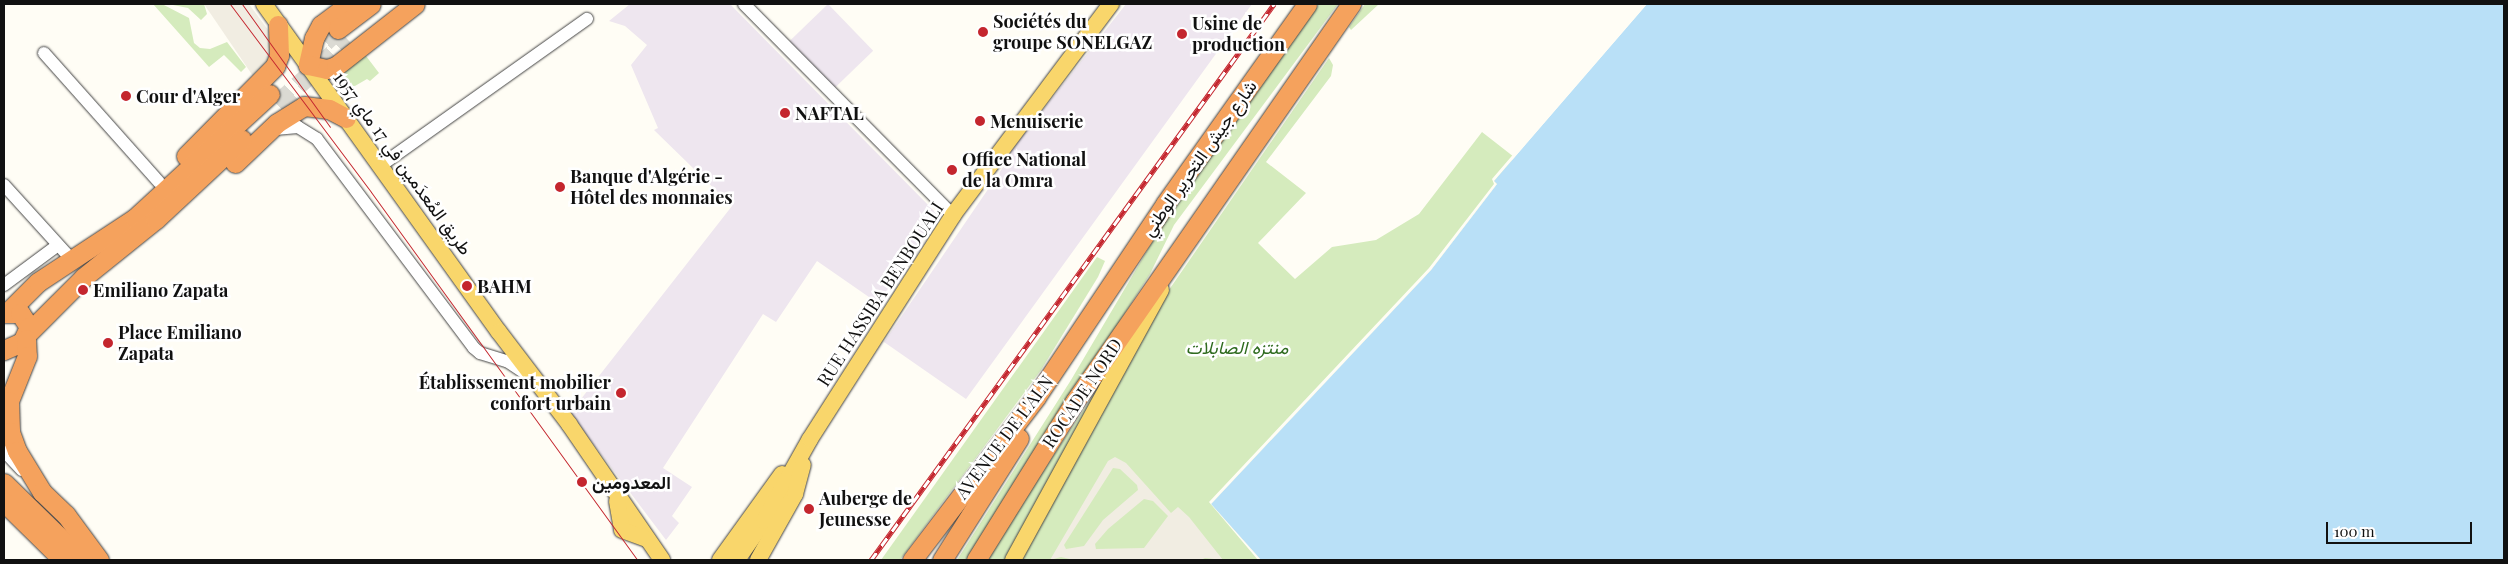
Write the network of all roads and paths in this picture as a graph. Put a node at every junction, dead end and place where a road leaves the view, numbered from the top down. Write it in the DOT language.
graph roads {
  1 [pos="264,4"];
  2 [pos="349,4"];
  3 [pos="371,4"];
  4 [pos="395,4"];
  5 [pos="415,4"];
  6 [pos="744,4"];
  7 [pos="1111,4"];
  8 [pos="1308,4"];
  9 [pos="1351,4"];
  10 [pos="587,19"];
  11 [pos="278,24"];
  12 [pos="44,53"];
  13 [pos="308,65"];
  14 [pos="346,118"];
  15 [pos="270,130"];
  16 [pos="380,166"];
  17 [pos="159,182"];
  18 [pos="4,185"];
  19 [pos="953,215"];
  20 [pos="1194,230"];
  21 [pos="58,245"];
  22 [pos="91,246"];
  23 [pos="72,260"];
  24 [pos="84,277"];
  25 [pos="4,285"];
  26 [pos="58,302"];
  27 [pos="6,312"];
  28 [pos="1093,312"];
  29 [pos="15,342"];
  30 [pos="25,361"];
  31 [pos="539,384"];
  32 [pos="810,439"];
  33 [pos="4,451"];
  34 [pos="4,483"];
  35 [pos="42,492"];
  36 [pos="4,502"];
  37 [pos="650,541"];
  38 [pos="63,560"];
  39 [pos="83,560"];
  40 [pos="100,560"];
  41 [pos="662,560"];
  42 [pos="670,560"];
  43 [pos="720,560"];
  44 [pos="737,560"];
  45 [pos="758,560"];
  46 [pos="912,560"];
  47 [pos="942,560"];
  48 [pos="976,560"];
  49 [pos="1013,560"];
  1 -- 11 [label="main road, طريق المُعدَمين في 17 ماي 1957"];
  2 -- 13 [label="highway"];
  3 -- 4 [label="highway"];
  5 -- 13 [label="highway"];
  6 -- 19 [label="street"];
  7 -- 19 [label="main road, RUE HASSIBA BENBOUALI"];
  8 -- 28 [label="highway, شارع جيش التحرير الوطني"];
  9 -- 20 [label="highway, شارع جيش التحرير الوطني"];
  10 -- 16 [label="street"];
  11 -- 13 [label="main road, طريق المُعدَمين في 17 ماي 1957"];
  11 -- 17 [label="highway"];
  12 -- 17 [label="street"];
  13 -- 14 [label="main road, طريق المُعدَمين في 17 ماي 1957"];
  14 -- 15 [label="highway"];
  14 -- 16 [label="main road, طريق المُعدَمين في 17 ماي 1957"];
  15 -- 24 [label="highway"];
  15 -- 31 [label="street"];
  16 -- 31 [label="main road, طريق المُعدَمين في 17 ماي 1957"];
  17 -- 22 [label="highway"];
  18 -- 21 [label="street"];
  19 -- 32 [label="main road, RUE HASSIBA BENBOUALI"];
  20 -- 48 [label="highway, ROCADE NORD"];
  20 -- 49 [label="main road"];
  21 -- 23 [label="street"];
  21 -- 25 [label="street"];
  22 -- 23 [label="highway"];
  22 -- 24 [label="highway"];
  23 -- 27 [label="highway"];
  24 -- 26 [label="highway"];
  26 -- 29 [label="highway"];
  26 -- 30 [label="highway"];
  27 -- 29 [label="highway"];
  28 -- 46 [label="highway, AVENUE DE L'ALN"];
  28 -- 47 [label="highway, ROCADE NORD"];
  29 -- 30 [label="highway"];
  30 -- 35 [label="highway"];
  31 -- 37 [label="main road, طريق المُعدَمين في 17 ماي 1957"];
  32 -- 43 [label="main road"];
  32 -- 44 [label="main road"];
  32 -- 45 [label="main road"];
  33 -- 35 [label="street"];
  34 -- 39 [label="highway"];
  35 -- 40 [label="highway"];
  36 -- 38 [label="highway"];
  37 -- 41 [label="main road"];
  37 -- 42 [label="main road"];
}
